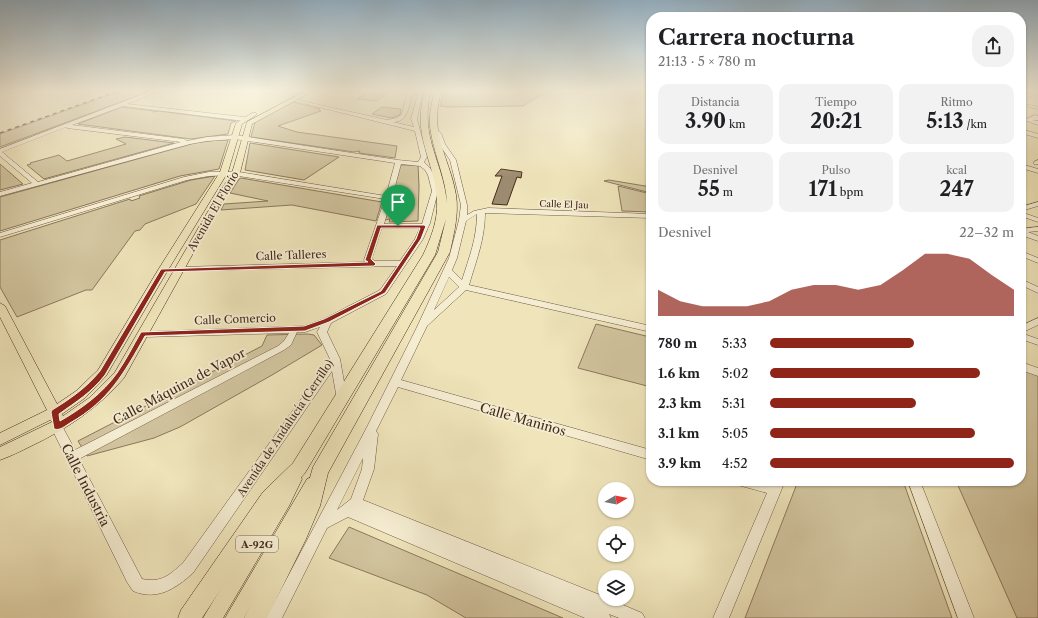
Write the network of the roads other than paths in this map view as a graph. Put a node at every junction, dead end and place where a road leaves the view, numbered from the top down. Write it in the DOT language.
graph roads {
  1 [pos="82,119"];
  2 [pos="244,119"];
  3 [pos="377,119"];
  4 [pos="399,119"];
  5 [pos="414,119"];
  6 [pos="422,119"];
  7 [pos="433,119"];
  8 [pos="1030,119"];
  9 [pos="253,120"];
  10 [pos="382,120"];
  11 [pos="390,120"];
  12 [pos="1026,121"];
  13 [pos="1038,123"];
  14 [pos="407,124"];
  15 [pos="66,125"];
  16 [pos="433,128"];
  17 [pos="418,130"];
  18 [pos="1038,130"];
  19 [pos="1026,133"];
  20 [pos="1026,133"];
  21 [pos="1031,134"];
  22 [pos="235,137"];
  23 [pos="1038,137"];
  24 [pos="246,139"];
  25 [pos="189,142"];
  26 [pos="0,152"];
  27 [pos="450,156"];
  28 [pos="433,161"];
  29 [pos="398,162"];
  30 [pos="1026,167"];
  31 [pos="1038,171"];
  32 [pos="230,172"];
  33 [pos="435,180"];
  34 [pos="37,184"];
  35 [pos="0,194"];
  36 [pos="388,198"];
  37 [pos="1038,204"];
  38 [pos="464,205"];
  39 [pos="1026,208"];
  40 [pos="478,212"];
  41 [pos="646,216"];
  42 [pos="1026,216"];
  43 [pos="463,220"];
  44 [pos="1038,220"];
  45 [pos="379,226"];
  46 [pos="424,226"];
  47 [pos="1038,228"];
  48 [pos="1026,231"];
  49 [pos="1026,234"];
  50 [pos="0,235"];
  51 [pos="1038,239"];
  52 [pos="1026,255"];
  53 [pos="1038,261"];
  54 [pos="403,263"];
  55 [pos="374,264"];
  56 [pos="180,269"];
  57 [pos="163,270"];
  58 [pos="447,271"];
  59 [pos="469,274"];
  60 [pos="1026,284"];
  61 [pos="464,287"];
  62 [pos="1038,290"];
  63 [pos="1,310"];
  64 [pos="327,321"];
  65 [pos="1035,323"];
  66 [pos="422,327"];
  67 [pos="646,328"];
  68 [pos="1026,328"];
  69 [pos="293,333"];
  70 [pos="143,334"];
  71 [pos="124,335"];
  72 [pos="1026,338"];
  73 [pos="1038,342"];
  74 [pos="335,359"];
  75 [pos="1026,368"];
  76 [pos="1038,372"];
  77 [pos="395,382"];
  78 [pos="342,400"];
  79 [pos="55,412"];
  80 [pos="57,427"];
  81 [pos="373,427"];
  82 [pos="0,439"];
  83 [pos="0,454"];
  84 [pos="646,454"];
  85 [pos="73,457"];
  86 [pos="309,470"];
  87 [pos="777,486"];
  88 [pos="916,486"];
  89 [pos="352,507"];
  90 [pos="323,524"];
  91 [pos="132,577"];
  92 [pos="189,618"];
  93 [pos="212,618"];
  94 [pos="234,618"];
  95 [pos="255,618"];
  96 [pos="274,618"];
  97 [pos="603,618"];
  98 [pos="637,618"];
  99 [pos="721,618"];
  100 [pos="966,618"];
  1 -- 15 [label="street"];
  2 -- 9 [label="main road"];
  2 -- 22 [label="main road, Avenida El Florío"];
  3 -- 10 [label="street"];
  4 -- 11 [label="street"];
  5 -- 14 [label="street"];
  5 -- 17 [label="street"];
  6 -- 28 [label="highway, A-92G"];
  7 -- 16 [label="highway, A-92G"];
  8 -- 13 [label="street"];
  9 -- 24 [label="main road, Avenida El Florío"];
  10 -- 11 [label="street"];
  10 -- 14 [label="street"];
  11 -- 14 [label="street"];
  12 -- 13 [label="street"];
  14 -- 17 [label="street"];
  15 -- 25 [label="street"];
  15 -- 26 [label="street"];
  16 -- 27 [label="street"];
  16 -- 28 [label="highway, A-92G"];
  17 -- 28 [label="street"];
  18 -- 21 [label="street"];
  19 -- 21 [label="street"];
  20 -- 23 [label="street"];
  21 -- 23 [label="street"];
  22 -- 24 [label="street"];
  22 -- 25 [label="street"];
  22 -- 32 [label="main road, Avenida El Florío"];
  24 -- 29 [label="street"];
  24 -- 32 [label="main road, Avenida El Florío"];
  25 -- 34 [label="street"];
  26 -- 34 [label="street"];
  27 -- 28 [label="street"];
  27 -- 28 [label="street"];
  28 -- 29 [label="street"];
  28 -- 33 [label="highway, A-92G"];
  28 -- 38 [label="street"];
  28 -- 58 [label="highway, A-92G"];
  29 -- 36 [label="street"];
  30 -- 31 [label="street"];
  32 -- 36 [label="street"];
  32 -- 50 [label="street"];
  32 -- 56 [label="main road, Avenida El Florío"];
  32 -- 57 [label="main road, Avenida El Florío"];
  33 -- 46 [label="street"];
  33 -- 78 [label="highway, A-92G"];
  34 -- 35 [label="street"];
  36 -- 45 [label="street"];
  37 -- 39 [label="street"];
  38 -- 40 [label="street, Calle El Jau"];
  38 -- 43 [label="street"];
  40 -- 41 [label="street, Calle El Jau"];
  40 -- 43 [label="street"];
  40 -- 59 [label="street"];
  42 -- 44 [label="street"];
  43 -- 58 [label="street"];
  45 -- 46 [label="street"];
  45 -- 55 [label="street"];
  46 -- 54 [label="street"];
  47 -- 48 [label="street"];
  49 -- 51 [label="street"];
  52 -- 53 [label="street"];
  54 -- 55 [label="street, Calle Talleres"];
  54 -- 64 [label="street"];
  55 -- 56 [label="street, Calle Talleres"];
  56 -- 57 [label="main road"];
  56 -- 70 [label="main road, Avenida El Florío"];
  57 -- 71 [label="main road, Avenida El Florío"];
  58 -- 59 [label="street"];
  58 -- 61 [label="street"];
  58 -- 66 [label="street"];
  58 -- 86 [label="highway, A-92G"];
  59 -- 61 [label="street"];
  60 -- 62 [label="street"];
  61 -- 66 [label="street"];
  61 -- 67 [label="street"];
  63 -- 79 [label="main road, Calle Industria"];
  64 -- 70 [label="street, Calle Comercio"];
  64 -- 74 [label="street, Avenida de Andalucía (Cerrillo)"];
  65 -- 68 [label="street"];
  66 -- 77 [label="street"];
  69 -- 85 [label="street, Calle Máquina de Vapor"];
  70 -- 71 [label="main road"];
  70 -- 80 [label="main road, Avenida El Florío"];
  71 -- 79 [label="main road, Avenida El Florío"];
  72 -- 73 [label="street"];
  74 -- 78 [label="street"];
  74 -- 91 [label="street, Avenida de Andalucía (Cerrillo)"];
  75 -- 76 [label="street"];
  77 -- 81 [label="street"];
  77 -- 84 [label="street, Calle Maniños"];
  78 -- 86 [label="highway, A-92G"];
  79 -- 80 [label="main road, Calle Industria"];
  79 -- 82 [label="main road, Avenida El Florío"];
  80 -- 83 [label="main road, Avenida El Florío"];
  80 -- 85 [label="street, Calle Industria"];
  81 -- 89 [label="street"];
  81 -- 90 [label="street"];
  85 -- 91 [label="street, Calle Industria"];
  86 -- 92 [label="highway"];
  86 -- 93 [label="main road, A-92G"];
  86 -- 94 [label="main road, A-92G"];
  86 -- 95 [label="highway"];
  87 -- 99 [label="street"];
  88 -- 100 [label="street"];
  89 -- 90 [label="street"];
  89 -- 97 [label="street"];
  89 -- 98 [label="street"];
  90 -- 96 [label="street"];
}
